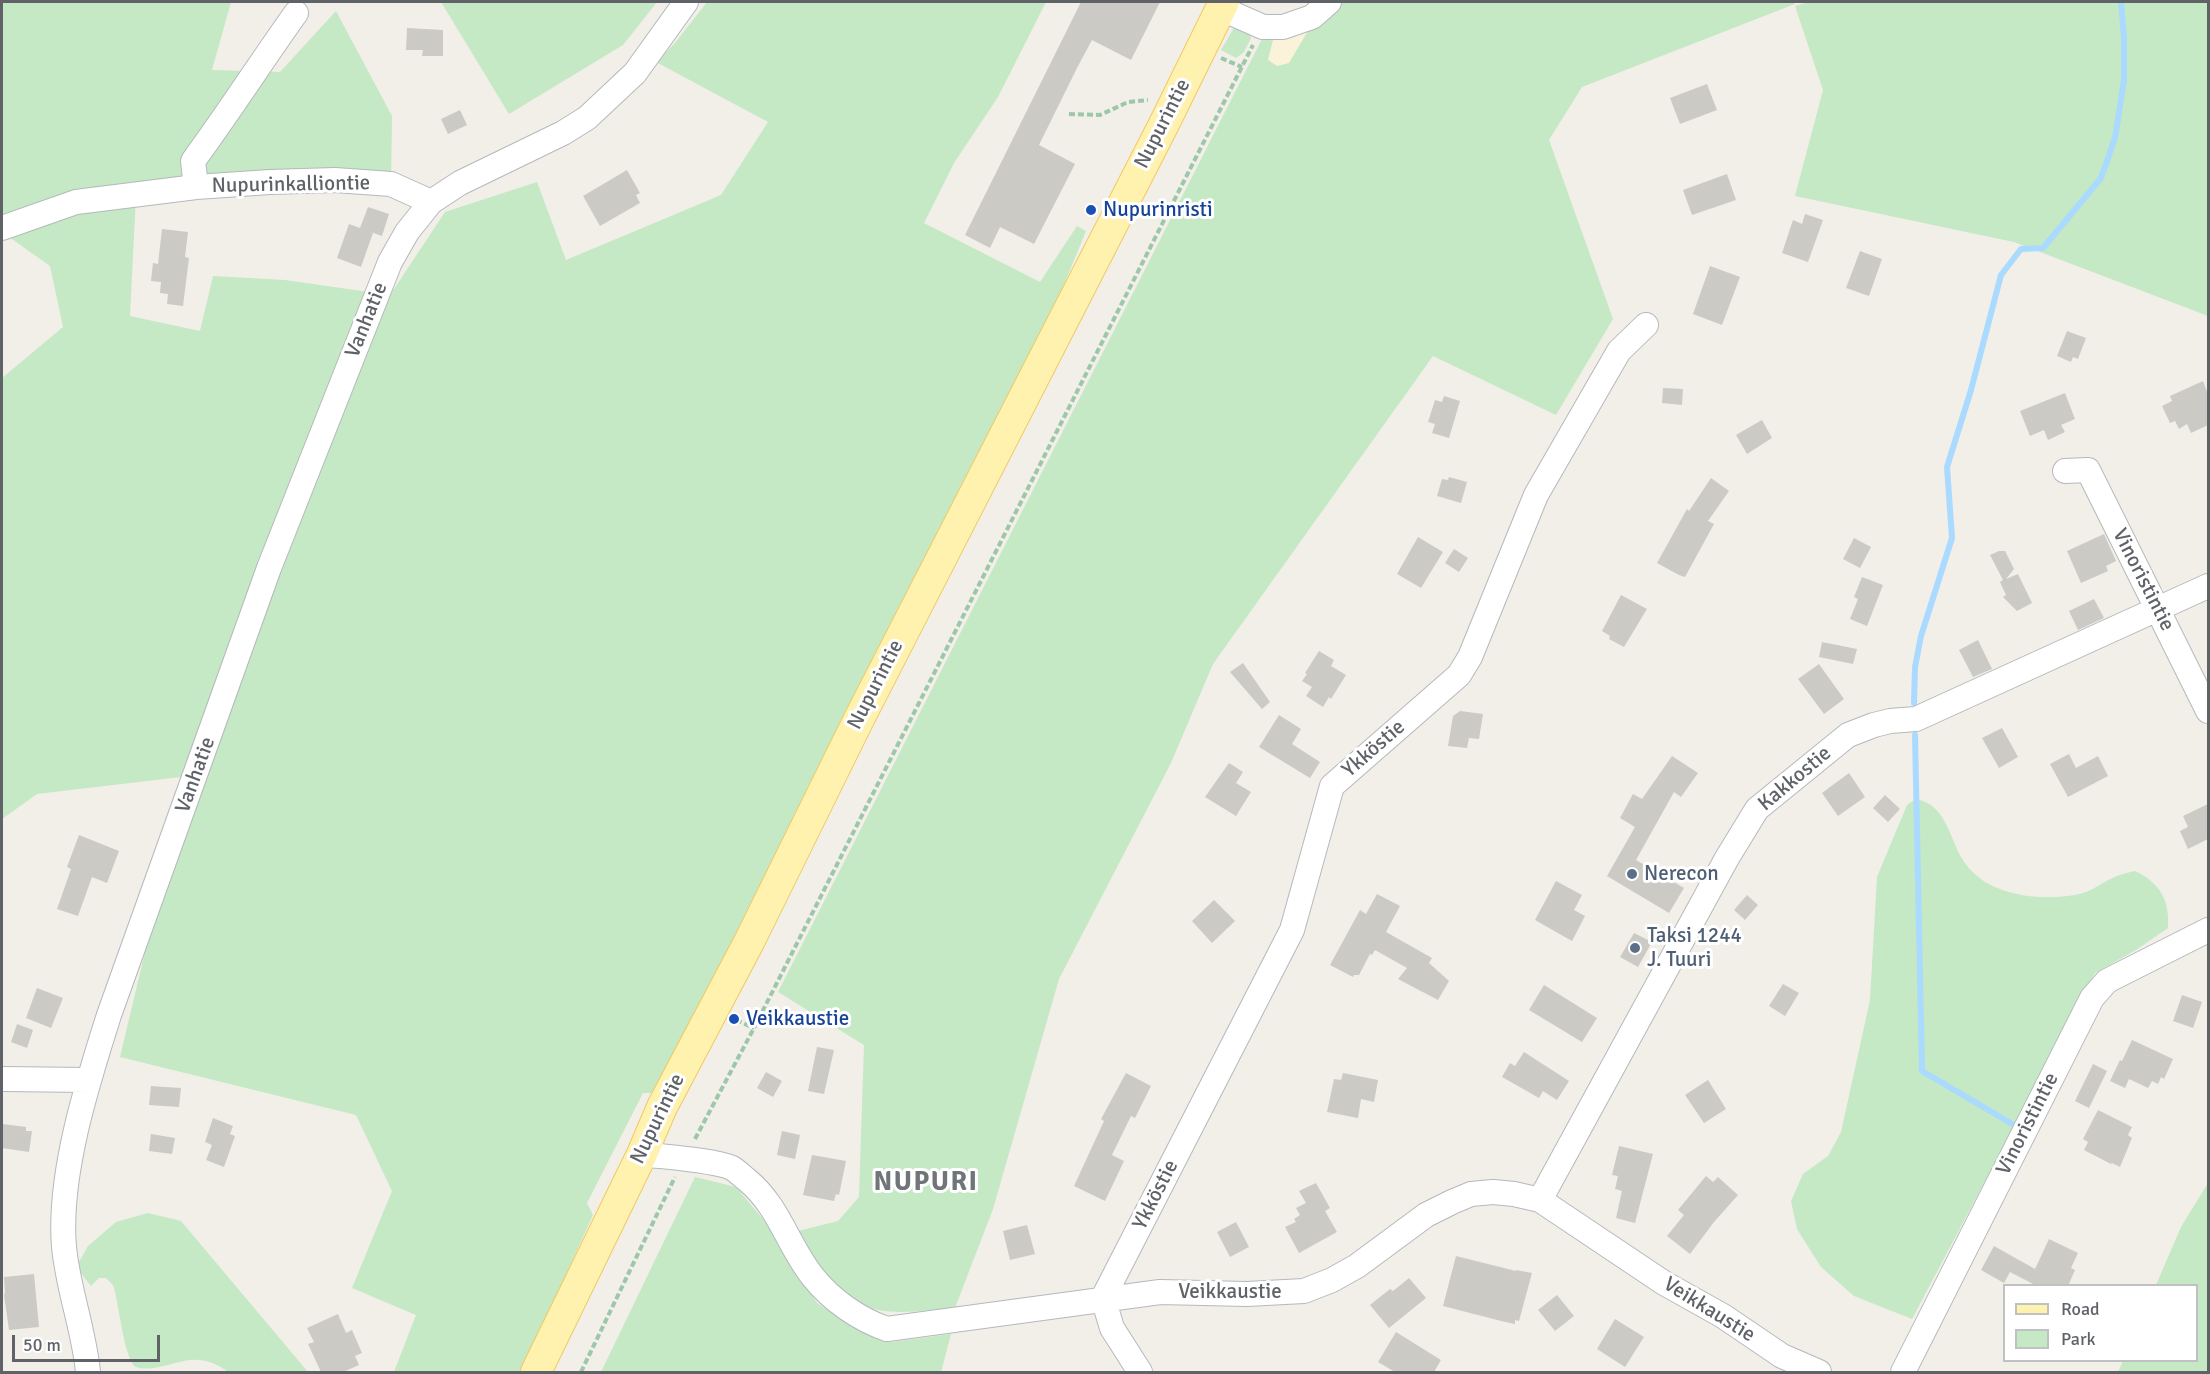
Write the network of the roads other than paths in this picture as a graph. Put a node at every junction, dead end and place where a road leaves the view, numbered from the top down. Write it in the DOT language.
graph roads {
  1 [pos="686,2"];
  2 [pos="1329,2"];
  3 [pos="1222,5"];
  4 [pos="1299,12"];
  5 [pos="296,13"];
  6 [pos="196,187"];
  7 [pos="431,202"];
  8 [pos="2,228"];
  9 [pos="1646,325"];
  10 [pos="2065,471"];
  11 [pos="2208,586"];
  12 [pos="2158,609"];
  13 [pos="2208,711"];
  14 [pos="2208,930"];
  15 [pos="2,1079"];
  16 [pos="88,1080"];
  17 [pos="642,1154"];
  18 [pos="1540,1200"];
  19 [pos="1103,1298"];
  20 [pos="87,1372"];
  21 [pos="536,1372"];
  22 [pos="1140,1372"];
  23 [pos="1819,1372"];
  24 [pos="1903,1372"];
  1 -- 7 [label="street"];
  2 -- 4 [label="street"];
  3 -- 4 [label="street"];
  3 -- 17 [label="main road, Nupurintie"];
  5 -- 6 [label="street"];
  6 -- 7 [label="street, Nupurinkalliontie"];
  6 -- 8 [label="street, Nupurinkalliontie"];
  7 -- 16 [label="street, Vanhatie"];
  9 -- 19 [label="street, Ykköstie"];
  10 -- 12 [label="street, Vinoristintie"];
  11 -- 12 [label="street, Kakkostie"];
  12 -- 13 [label="street, Vinoristintie"];
  12 -- 18 [label="street, Kakkostie"];
  14 -- 24 [label="street, Vinoristintie"];
  15 -- 16 [label="street"];
  16 -- 20 [label="street, Vanhatie"];
  17 -- 19 [label="street, Veikkaustie"];
  17 -- 21 [label="main road, Nupurintie"];
  18 -- 19 [label="street, Veikkaustie"];
  18 -- 23 [label="street, Veikkaustie"];
  19 -- 22 [label="street"];
}
